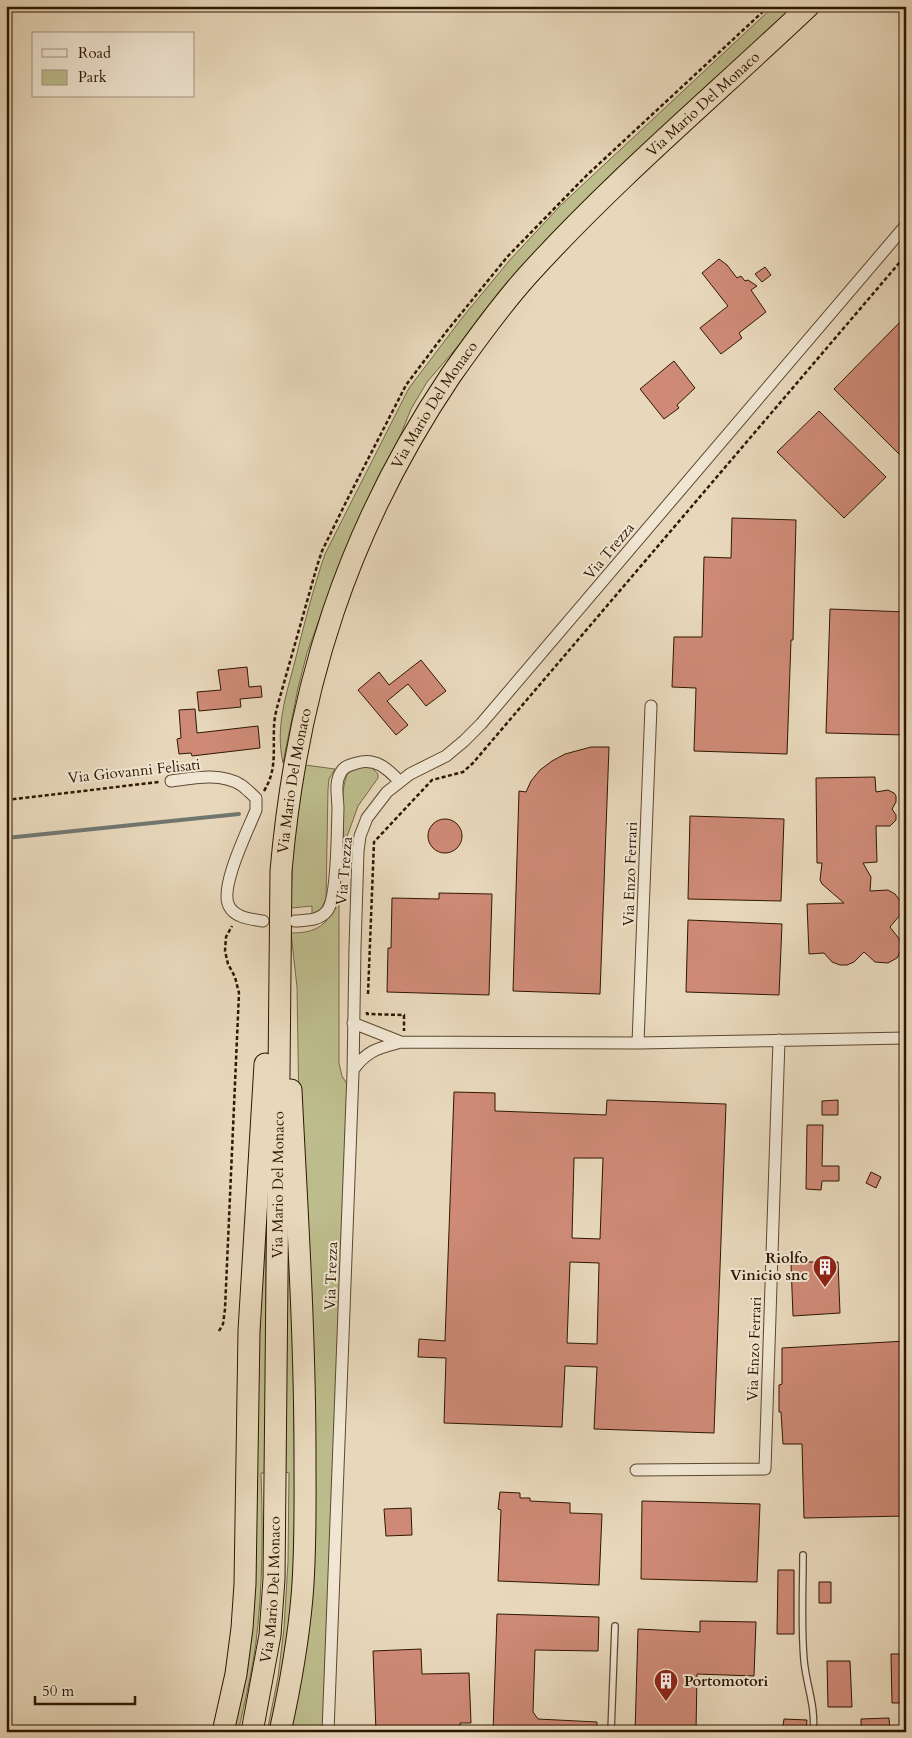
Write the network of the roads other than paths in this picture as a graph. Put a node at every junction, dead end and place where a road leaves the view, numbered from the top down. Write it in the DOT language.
graph roads {
  1 [pos="809,6"];
  2 [pos="906,225"];
  3 [pos="651,706"];
  4 [pos="171,781"];
  5 [pos="400,781"];
  6 [pos="263,920"];
  7 [pos="295,921"];
  8 [pos="279,983"];
  9 [pos="353,1023"];
  10 [pos="374,1032"];
  11 [pos="906,1038"];
  12 [pos="353,1040"];
  13 [pos="779,1040"];
  14 [pos="402,1042"];
  15 [pos="638,1043"];
  16 [pos="382,1048"];
  17 [pos="353,1070"];
  18 [pos="636,1470"];
  19 [pos="803,1555"];
  20 [pos="614,1626"];
  21 [pos="223,1732"];
  22 [pos="252,1732"];
  23 [pos="280,1732"];
  24 [pos="328,1732"];
  25 [pos="611,1732"];
  26 [pos="813,1732"];
  1 -- 8 [label="highway, Via Mario Del Monaco"];
  2 -- 5 [label="street, Via Trezza"];
  3 -- 15 [label="street, Via Enzo Ferrari"];
  4 -- 6 [label="street, Via Giovanni Felisati"];
  5 -- 7 [label="street"];
  5 -- 9 [label="street, Via Trezza"];
  8 -- 21 [label="highway"];
  8 -- 22 [label="highway, Via Mario Del Monaco"];
  8 -- 23 [label="highway"];
  9 -- 10 [label="street"];
  9 -- 12 [label="street, Via Trezza"];
  10 -- 12 [label="street"];
  10 -- 14 [label="street"];
  11 -- 13 [label="street"];
  12 -- 16 [label="street"];
  12 -- 17 [label="street, Via Trezza"];
  13 -- 15 [label="street"];
  13 -- 18 [label="street, Via Enzo Ferrari"];
  14 -- 15 [label="street"];
  14 -- 16 [label="street"];
  16 -- 17 [label="street"];
  17 -- 24 [label="street, Via Trezza"];
  19 -- 26 [label="lane"];
  20 -- 25 [label="lane"];
}
